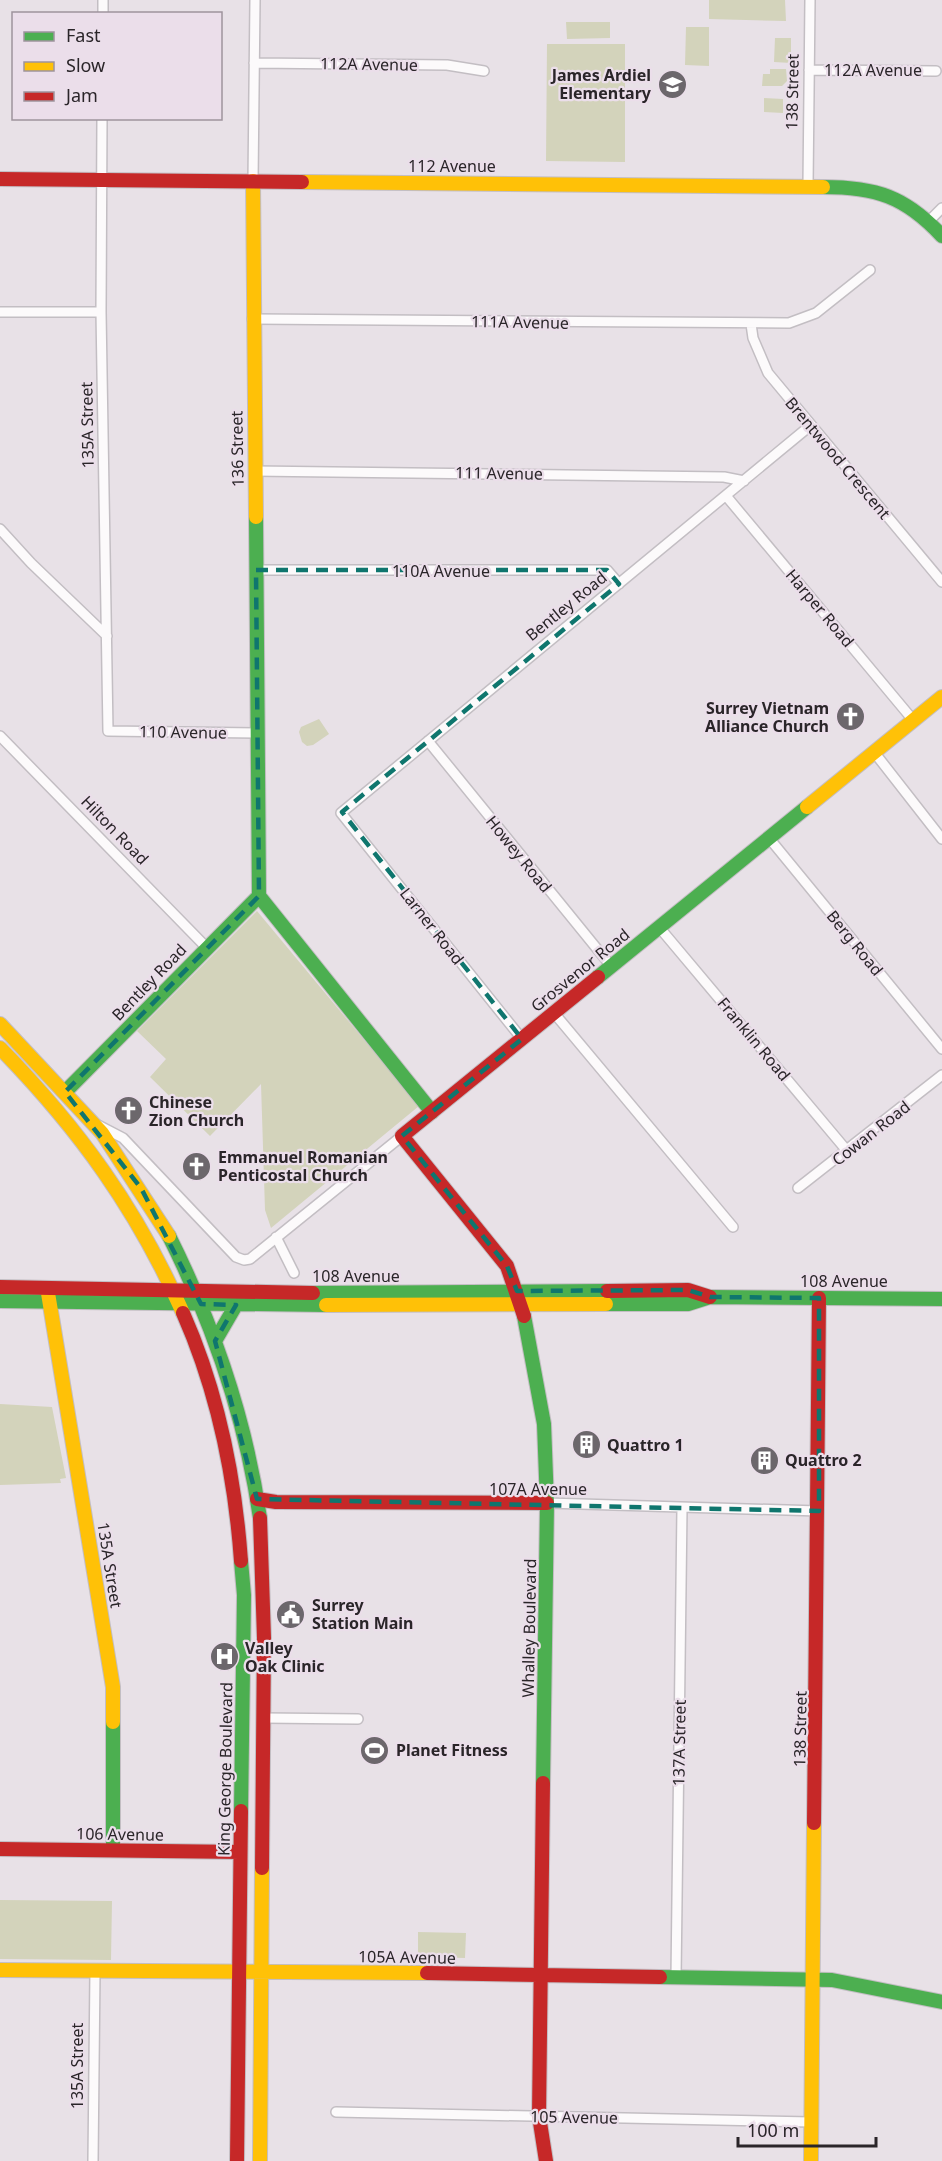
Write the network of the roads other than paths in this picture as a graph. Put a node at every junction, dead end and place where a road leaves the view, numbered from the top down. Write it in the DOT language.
graph roads {
  1 [pos="255,0"];
  2 [pos="810,0"];
  3 [pos="254,63"];
  4 [pos="809,70"];
  5 [pos="484,71"];
  6 [pos="936,71"];
  7 [pos="102,120"];
  8 [pos="0,178"];
  9 [pos="101,180"];
  10 [pos="253,181"];
  11 [pos="808,185"];
  12 [pos="942,208"];
  13 [pos="928,221"];
  14 [pos="942,237"];
  15 [pos="870,270"];
  16 [pos="0,312"];
  17 [pos="101,312"];
  18 [pos="252,319"];
  19 [pos="751,324"];
  20 [pos="812,425"];
  21 [pos="254,471"];
  22 [pos="744,481"];
  23 [pos="727,497"];
  24 [pos="0,529"];
  25 [pos="256,570"];
  26 [pos="942,582"];
  27 [pos="619,584"];
  28 [pos="107,636"];
  29 [pos="942,697"];
  30 [pos="913,720"];
  31 [pos="108,731"];
  32 [pos="258,733"];
  33 [pos="0,736"];
  34 [pos="428,741"];
  35 [pos="874,752"];
  36 [pos="341,813"];
  37 [pos="768,838"];
  38 [pos="942,839"];
  39 [pos="259,897"];
  40 [pos="659,927"];
  41 [pos="206,947"];
  42 [pos="611,966"];
  43 [pos="554,1013"];
  44 [pos="0,1024"];
  45 [pos="522,1039"];
  46 [pos="0,1048"];
  47 [pos="942,1049"];
  48 [pos="942,1076"];
  49 [pos="65,1092"];
  50 [pos="432,1112"];
  51 [pos="91,1121"];
  52 [pos="402,1136"];
  53 [pos="848,1152"];
  54 [pos="798,1188"];
  55 [pos="733,1227"];
  56 [pos="276,1237"];
  57 [pos="294,1273"];
  58 [pos="0,1287"];
  59 [pos="517,1291"];
  60 [pos="48,1295"];
  61 [pos="176,1296"];
  62 [pos="198,1297"];
  63 [pos="710,1297"];
  64 [pos="819,1298"];
  65 [pos="942,1299"];
  66 [pos="0,1301"];
  67 [pos="236,1305"];
  68 [pos="522,1306"];
  69 [pos="214,1341"];
  70 [pos="257,1499"];
  71 [pos="547,1503"];
  72 [pos="682,1508"];
  73 [pos="819,1511"];
  74 [pos="242,1697"];
  75 [pos="264,1718"];
  76 [pos="358,1719"];
  77 [pos="242,1730"];
  78 [pos="0,1849"];
  79 [pos="113,1850"];
  80 [pos="240,1852"];
  81 [pos="0,1970"];
  82 [pos="261,1970"];
  83 [pos="95,1971"];
  84 [pos="239,1971"];
  85 [pos="540,1976"];
  86 [pos="676,1978"];
  87 [pos="812,1980"];
  88 [pos="942,2002"];
  89 [pos="336,2112"];
  90 [pos="539,2116"];
  91 [pos="811,2122"];
  92 [pos="93,2161"];
  93 [pos="237,2161"];
  94 [pos="260,2161"];
  95 [pos="546,2161"];
  96 [pos="811,2161"];
  1 -- 3 [label="street, 136 Street"];
  2 -- 4 [label="street, 138 Street"];
  3 -- 5 [label="street, 112A Avenue"];
  3 -- 10 [label="street, 136 Street"];
  4 -- 6 [label="street, 112A Avenue"];
  4 -- 11 [label="street, 138 Street"];
  7 -- 9 [label="street, 135A Street"];
  8 -- 9 [label="main road, 112 Avenue"];
  9 -- 10 [label="main road, 112 Avenue"];
  9 -- 17 [label="street, 135A Street"];
  10 -- 11 [label="main road, 112 Avenue"];
  10 -- 18 [label="main road, 136 Street"];
  11 -- 13 [label="main road, 112 Avenue"];
  12 -- 13 [label="street"];
  13 -- 14 [label="main road, 112 Avenue"];
  15 -- 19 [label="street, 111A Avenue"];
  16 -- 17 [label="street"];
  17 -- 28 [label="street, 135A Street"];
  18 -- 19 [label="street, 111A Avenue"];
  18 -- 21 [label="main road, 136 Street"];
  19 -- 20 [label="street, Brentwood Crescent"];
  20 -- 22 [label="street, Bentley Road"];
  20 -- 26 [label="street, Brentwood Crescent"];
  21 -- 22 [label="street, 111 Avenue"];
  21 -- 25 [label="main road, 136 Street"];
  22 -- 23 [label="street, Bentley Road"];
  23 -- 27 [label="street, Bentley Road"];
  23 -- 30 [label="street, Harper Road"];
  24 -- 28 [label="street"];
  25 -- 27 [label="street, 110A Avenue"];
  25 -- 32 [label="main road, 136 Street"];
  27 -- 34 [label="street, Bentley Road"];
  28 -- 31 [label="street, 135A Street"];
  29 -- 30 [label="main road, Grosvenor Road"];
  30 -- 35 [label="main road, Grosvenor Road"];
  31 -- 32 [label="street, 110 Avenue"];
  32 -- 39 [label="main road, 136 Street"];
  33 -- 41 [label="street, Hilton Road"];
  34 -- 36 [label="street, Bentley Road"];
  34 -- 42 [label="street, Howey Road"];
  35 -- 37 [label="main road, Grosvenor Road"];
  35 -- 38 [label="street"];
  36 -- 45 [label="street, Larner Road"];
  37 -- 40 [label="main road, Grosvenor Road"];
  37 -- 47 [label="street, Berg Road"];
  39 -- 41 [label="main road, Bentley Road"];
  39 -- 50 [label="main road"];
  40 -- 42 [label="main road, Grosvenor Road"];
  40 -- 53 [label="street, Franklin Road"];
  41 -- 49 [label="main road, Bentley Road"];
  42 -- 43 [label="main road, Grosvenor Road"];
  43 -- 45 [label="main road, Grosvenor Road"];
  43 -- 55 [label="street"];
  44 -- 49 [label="main road"];
  45 -- 50 [label="main road, Grosvenor Road"];
  46 -- 61 [label="main road, King George Boulevard"];
  48 -- 53 [label="street, Cowan Road"];
  49 -- 51 [label="main road"];
  50 -- 52 [label="main road, Grosvenor Road"];
  51 -- 56 [label="street, Grosvenor Road"];
  51 -- 62 [label="main road"];
  52 -- 56 [label="street, Grosvenor Road"];
  52 -- 59 [label="main road, Whalley Boulevard"];
  53 -- 54 [label="street, Cowan Road"];
  56 -- 57 [label="street"];
  58 -- 60 [label="main road, 108 Avenue"];
  59 -- 62 [label="main road, 108 Avenue"];
  59 -- 63 [label="main road, 108 Avenue"];
  59 -- 68 [label="main road, Whalley Boulevard"];
  60 -- 61 [label="main road, 108 Avenue"];
  60 -- 66 [label="main road, 108 Avenue"];
  60 -- 79 [label="main road, 135A Street"];
  61 -- 62 [label="main road, 108 Avenue"];
  61 -- 74 [label="main road, King George Boulevard"];
  62 -- 67 [label="main road, 108 Avenue"];
  62 -- 69 [label="main road"];
  63 -- 64 [label="main road, 108 Avenue"];
  63 -- 68 [label="main road, 108 Avenue"];
  64 -- 65 [label="main road, 108 Avenue"];
  64 -- 73 [label="main road, 138 Street"];
  67 -- 68 [label="main road, 108 Avenue"];
  67 -- 69 [label="main road"];
  68 -- 71 [label="main road, Whalley Boulevard"];
  69 -- 70 [label="main road"];
  70 -- 71 [label="main road, 107A Avenue"];
  70 -- 75 [label="main road"];
  71 -- 72 [label="street, 107A Avenue"];
  71 -- 85 [label="main road, Whalley Boulevard"];
  72 -- 73 [label="street, 107A Avenue"];
  72 -- 86 [label="street, 137A Street"];
  73 -- 87 [label="main road, 138 Street"];
  74 -- 75 [label="main road"];
  74 -- 77 [label="main road, King George Boulevard"];
  75 -- 76 [label="street"];
  75 -- 77 [label="main road"];
  75 -- 82 [label="main road"];
  77 -- 80 [label="main road, King George Boulevard"];
  78 -- 79 [label="main road, 106 Avenue"];
  79 -- 80 [label="main road, 106 Avenue"];
  80 -- 84 [label="main road, King George Boulevard"];
  81 -- 83 [label="main road, 105A Avenue"];
  82 -- 84 [label="main road, 105A Avenue"];
  82 -- 85 [label="main road, 105A Avenue"];
  82 -- 94 [label="main road"];
  83 -- 84 [label="main road, 105A Avenue"];
  83 -- 92 [label="street, 135A Street"];
  84 -- 93 [label="main road, King George Boulevard"];
  85 -- 86 [label="main road, 105A Avenue"];
  85 -- 90 [label="main road, Whalley Boulevard"];
  86 -- 87 [label="main road, 105A Avenue"];
  87 -- 88 [label="main road, 105A Avenue"];
  87 -- 91 [label="main road, 138 Street"];
  89 -- 90 [label="street, 105 Avenue"];
  90 -- 91 [label="street, 105 Avenue"];
  90 -- 95 [label="main road, Whalley Boulevard"];
  91 -- 96 [label="main road, 138 Street"];
}
